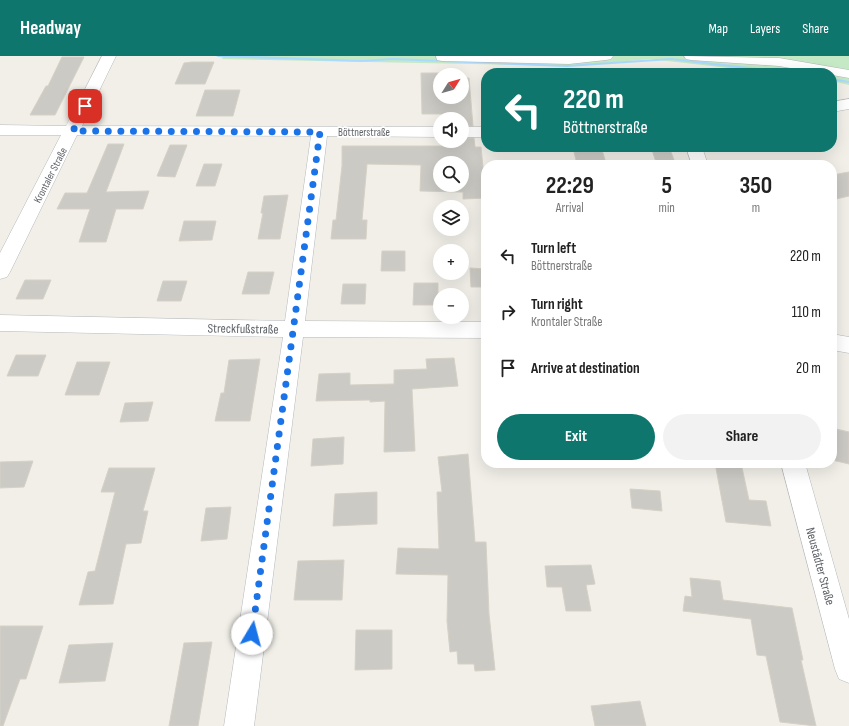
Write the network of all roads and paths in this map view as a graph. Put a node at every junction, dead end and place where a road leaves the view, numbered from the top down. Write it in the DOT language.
graph roads {
  1 [pos="109,56"];
  2 [pos="606,56"];
  3 [pos="691,56"];
  4 [pos="442,57"];
  5 [pos="814,68"];
  6 [pos="837,72"];
  7 [pos="849,74"];
  8 [pos="849,104"];
  9 [pos="837,106"];
  10 [pos="0,130"];
  11 [pos="73,131"];
  12 [pos="320,132"];
  13 [pos="433,132"];
  14 [pos="469,132"];
  15 [pos="481,132"];
  16 [pos="0,272"];
  17 [pos="0,323"];
  18 [pos="294,329"];
  19 [pos="481,330"];
  20 [pos="837,343"];
  21 [pos="849,345"];
  22 [pos="794,468"];
  23 [pos="849,669"];
  24 [pos="239,726"];
  1 -- 11 [label="street, Krontaler Straße"];
  2 -- 4 [label="street"];
  3 -- 5 [label="street"];
  6 -- 7 [label="street"];
  8 -- 9 [label="street"];
  10 -- 11 [label="street, Böttnerstraße"];
  11 -- 12 [label="street, Böttnerstraße"];
  11 -- 16 [label="street, Krontaler Straße"];
  12 -- 13 [label="street, Böttnerstraße"];
  12 -- 18 [label="street"];
  14 -- 15 [label="street"];
  17 -- 18 [label="street, Streckfußstraße"];
  18 -- 19 [label="street, Streckfußstraße"];
  18 -- 24 [label="street"];
  20 -- 21 [label="street"];
  22 -- 23 [label="street, Neustädter Straße"];
}
